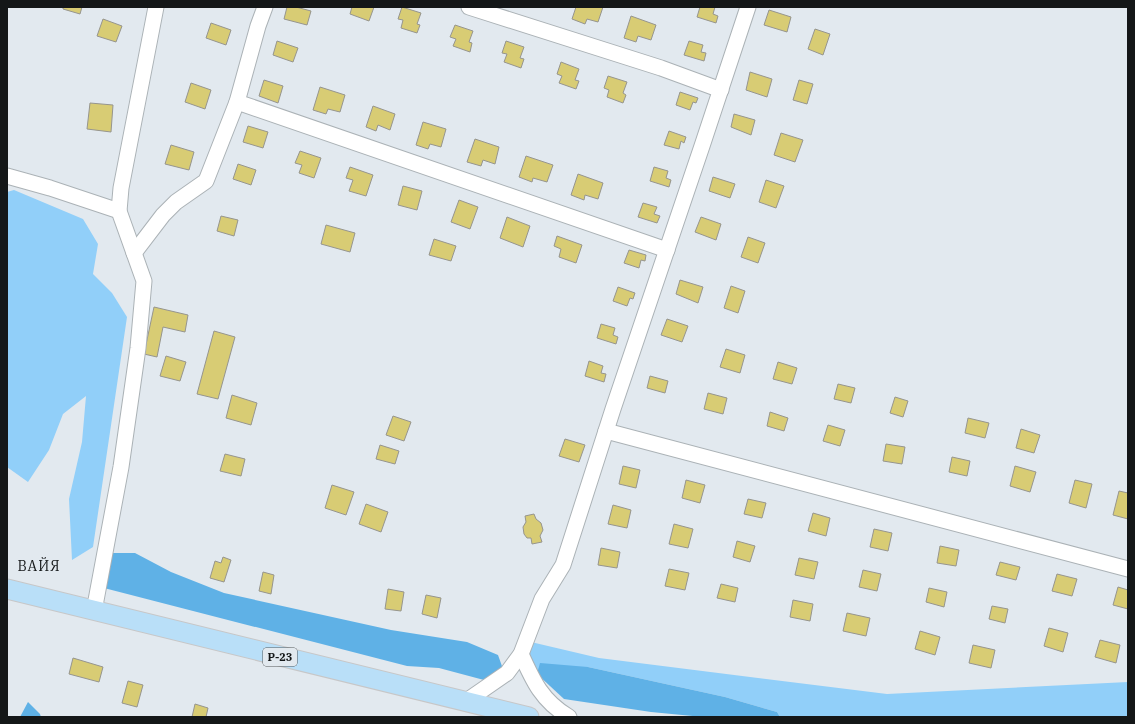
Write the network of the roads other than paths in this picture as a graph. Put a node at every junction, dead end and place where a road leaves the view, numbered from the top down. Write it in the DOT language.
graph roads {
  1 [pos="156,7"];
  2 [pos="265,7"];
  3 [pos="469,7"];
  4 [pos="748,7"];
  5 [pos="721,90"];
  6 [pos="237,102"];
  7 [pos="7,176"];
  8 [pos="119,211"];
  9 [pos="667,250"];
  10 [pos="134,253"];
  11 [pos="606,431"];
  12 [pos="1128,569"];
  13 [pos="7,589"];
  14 [pos="94,611"];
  15 [pos="521,654"];
  16 [pos="466,702"];
  17 [pos="496,713"];
  18 [pos="529,717"];
  19 [pos="569,717"];
  1 -- 8 [label="street"];
  2 -- 6 [label="street"];
  3 -- 5 [label="street"];
  4 -- 5 [label="street"];
  5 -- 9 [label="street"];
  6 -- 9 [label="street"];
  6 -- 10 [label="street"];
  7 -- 8 [label="street"];
  8 -- 10 [label="street"];
  9 -- 11 [label="street"];
  10 -- 14 [label="street"];
  11 -- 12 [label="street"];
  11 -- 15 [label="street"];
  13 -- 14 [label="main road, Р-23"];
  14 -- 16 [label="main road, Р-23"];
  15 -- 16 [label="street"];
  15 -- 19 [label="street"];
  16 -- 17 [label="main road, Р-23"];
  17 -- 18 [label="main road, Р-23"];
}
